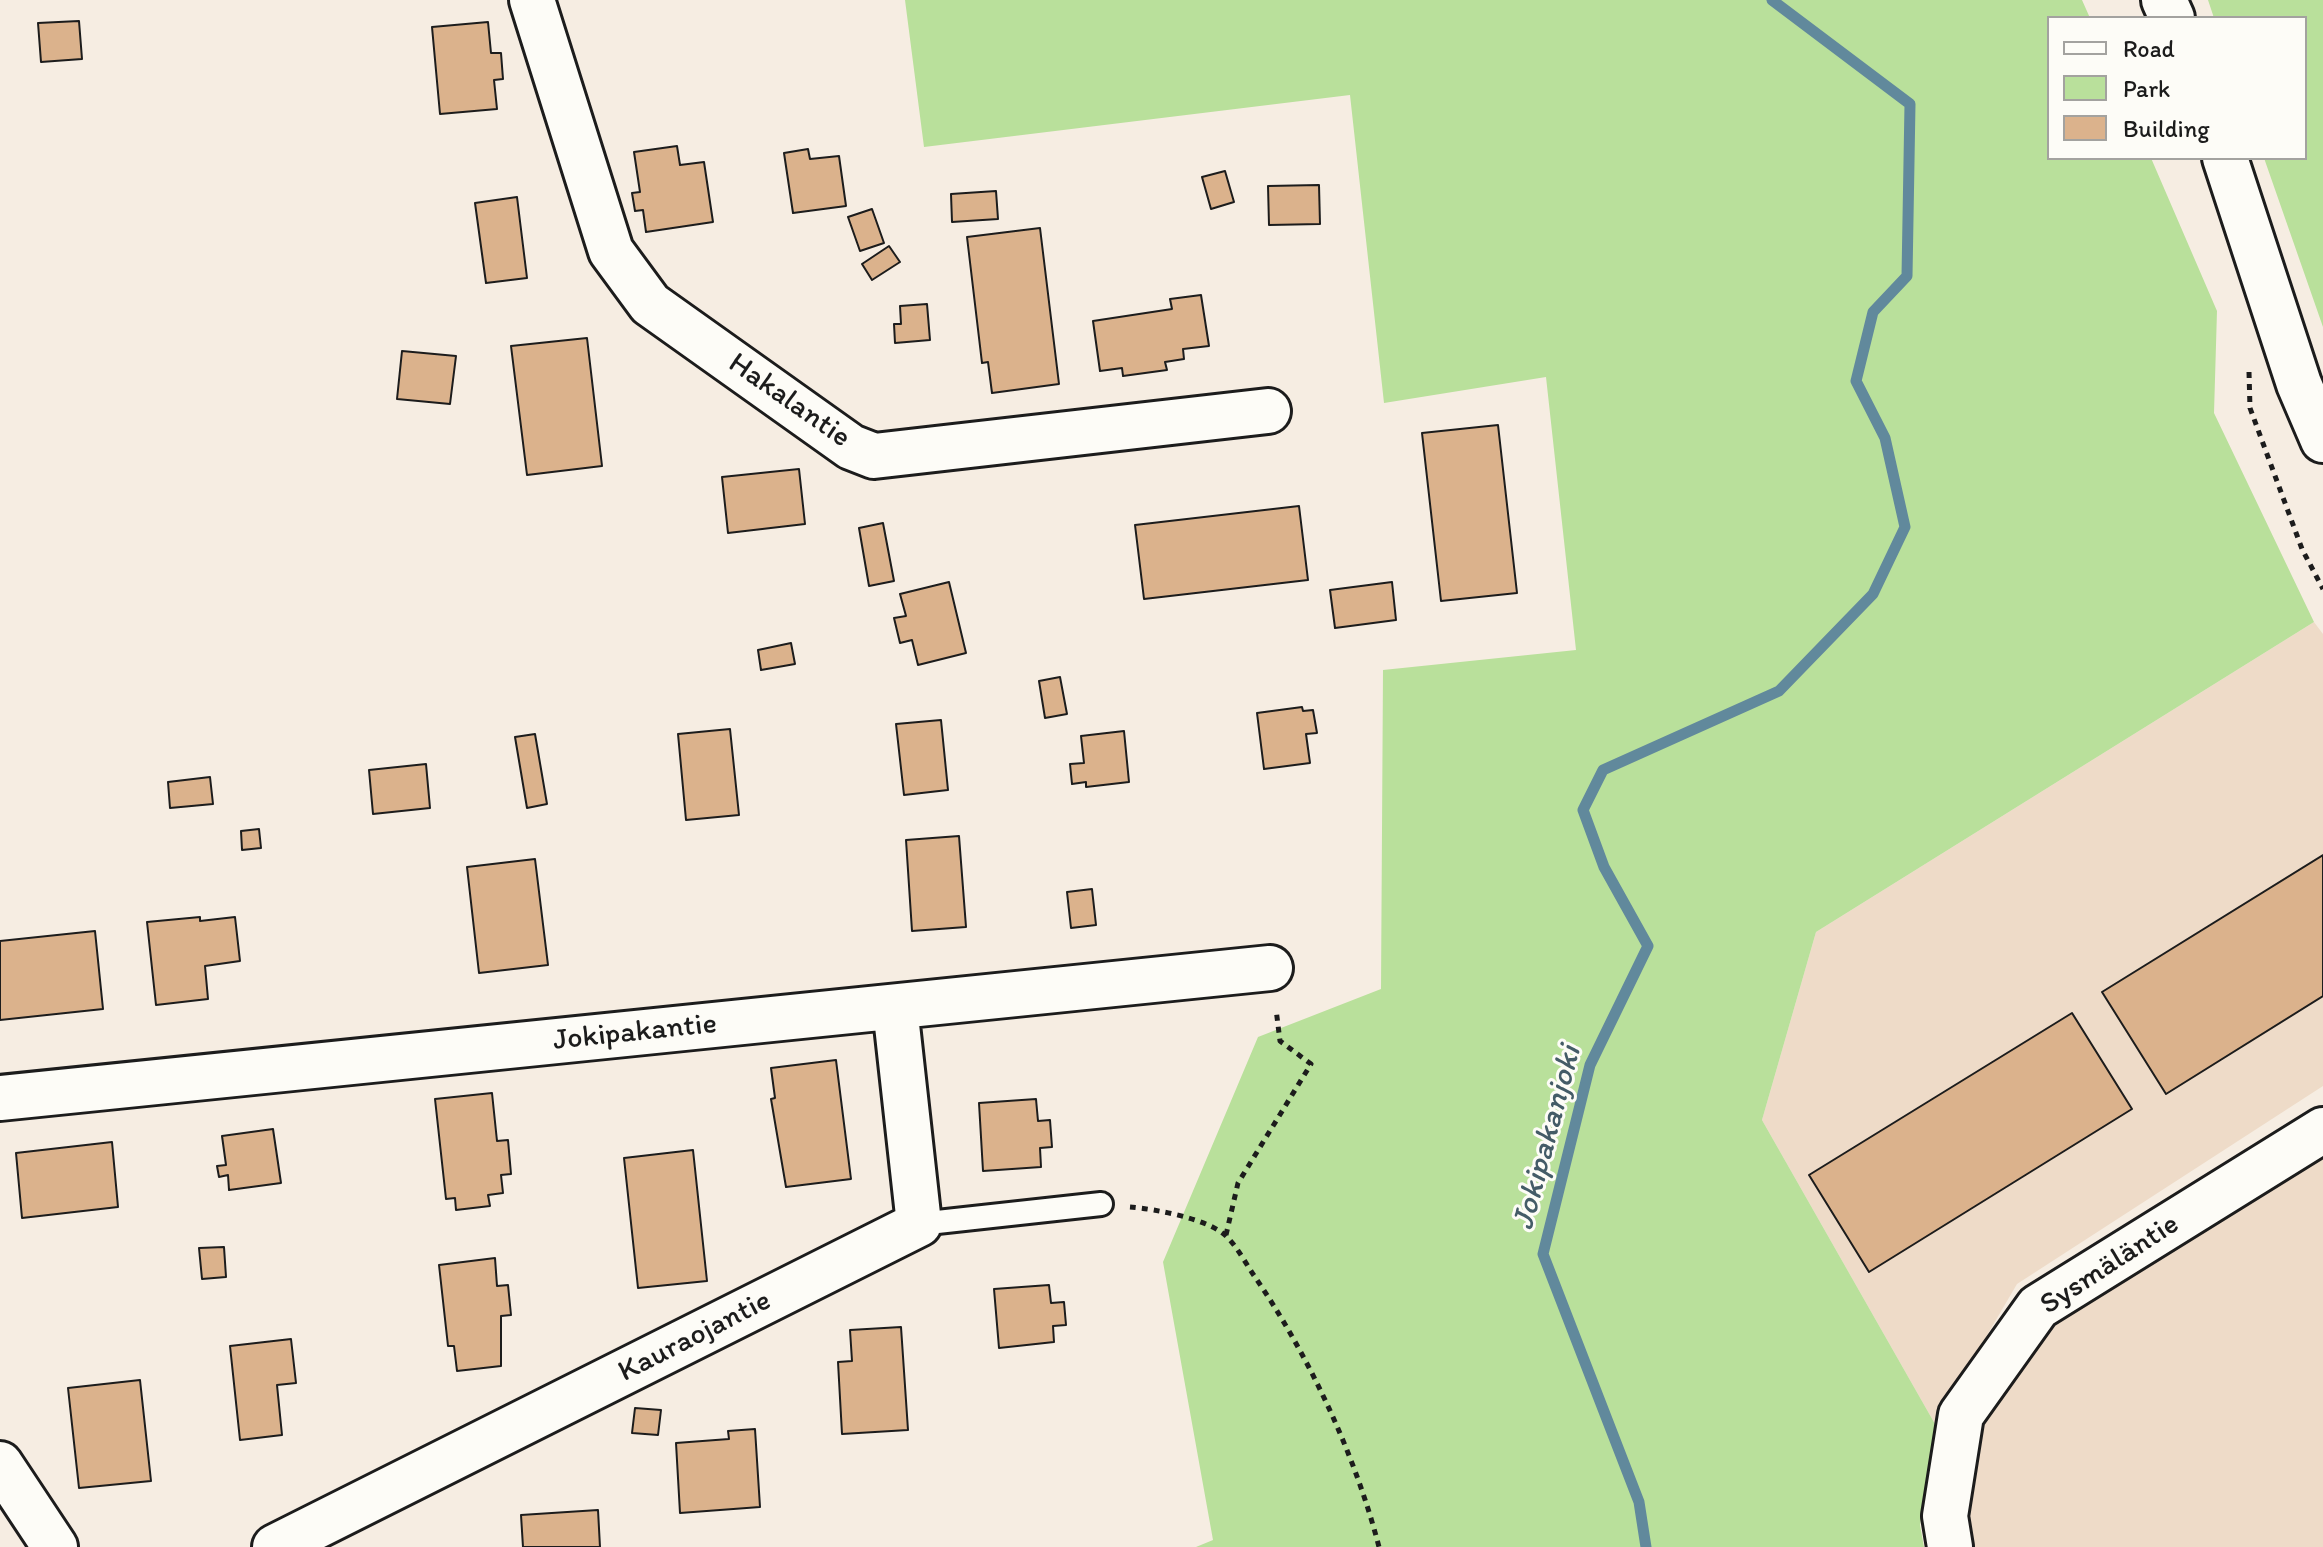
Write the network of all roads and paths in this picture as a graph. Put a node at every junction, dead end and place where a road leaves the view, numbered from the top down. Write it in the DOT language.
graph roads {
  1 [pos="532,0"];
  2 [pos="2226,160"];
  3 [pos="1268,411"];
  4 [pos="2323,440"];
  5 [pos="1270,968"];
  6 [pos="895,1007"];
  7 [pos="0,1098"];
  8 [pos="2323,1130"];
  9 [pos="1101,1204"];
  10 [pos="919,1224"];
  11 [pos="1226,1235"];
  12 [pos="0,1464"];
  13 [pos="55,1547"];
  14 [pos="275,1547"];
  15 [pos="1379,1547"];
  16 [pos="1950,1547"];
  1 -- 3 [label="street, Hakalantie"];
  2 -- 4 [label="street"];
  5 -- 6 [label="street, Jokipakantie"];
  5 -- 11 [label="path"];
  6 -- 7 [label="street, Jokipakantie"];
  6 -- 10 [label="street"];
  8 -- 16 [label="street, Sysmäläntie"];
  9 -- 10 [label="lane"];
  9 -- 11 [label="path"];
  10 -- 14 [label="street, Kauraojantie"];
  11 -- 15 [label="path"];
  12 -- 13 [label="street"];
}
